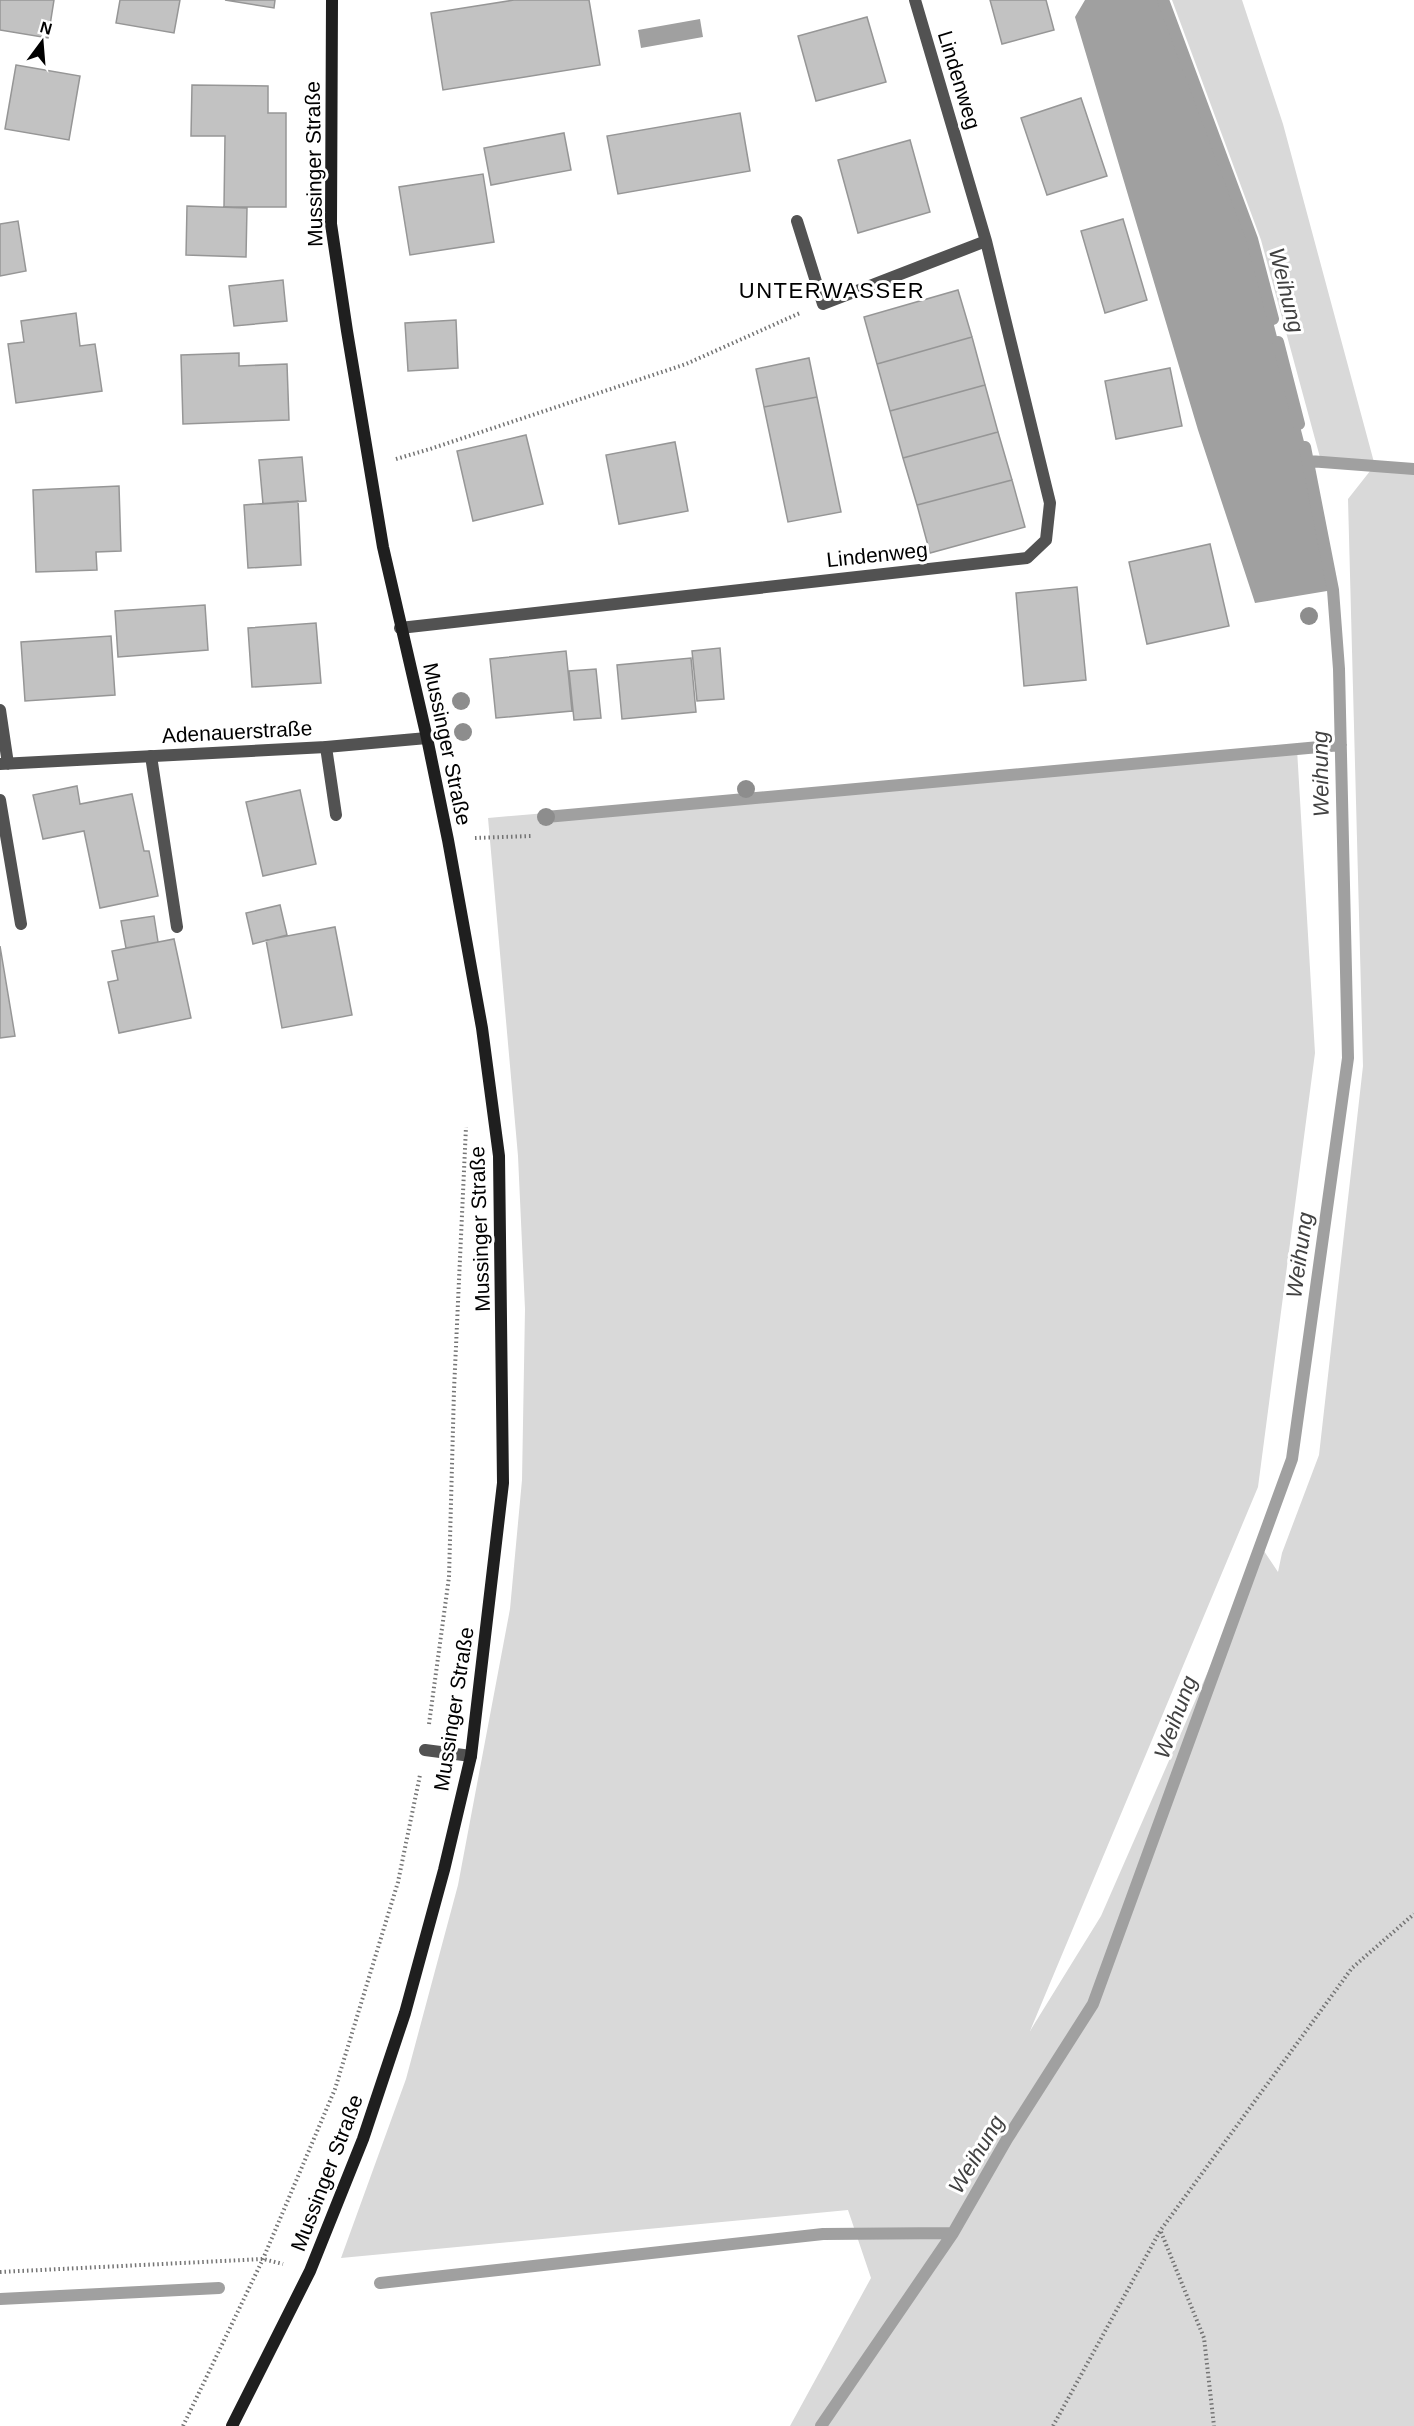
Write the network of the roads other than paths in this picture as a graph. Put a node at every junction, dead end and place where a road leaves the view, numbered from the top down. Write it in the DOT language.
graph roads {
  1 [pos="332,0"];
  2 [pos="915,0"];
  3 [pos="797,221"];
  4 [pos="986,241"];
  5 [pos="400,628"];
  6 [pos="0,710"];
  7 [pos="427,738"];
  8 [pos="326,747"];
  9 [pos="151,756"];
  10 [pos="4,764"];
  11 [pos="0,800"];
  12 [pos="336,815"];
  13 [pos="21,924"];
  14 [pos="177,927"];
  15 [pos="425,1750"];
  16 [pos="471,1756"];
  17 [pos="232,2426"];
  1 -- 5 [label="street, Mussinger Straße"];
  2 -- 4 [label="street, Lindenweg"];
  3 -- 4 [label="street"];
  4 -- 5 [label="street, Lindenweg"];
  5 -- 7 [label="street, Mussinger Straße"];
  6 -- 10 [label="street"];
  7 -- 8 [label="street, Adenauerstraße"];
  7 -- 16 [label="street, Mussinger Straße"];
  8 -- 9 [label="street, Adenauerstraße"];
  8 -- 12 [label="street, Adenauerstraße"];
  9 -- 10 [label="street, Adenauerstraße"];
  9 -- 14 [label="street, Adenauerstraße"];
  11 -- 13 [label="street"];
  15 -- 16 [label="street"];
  16 -- 17 [label="street, Mussinger Straße"];
}
